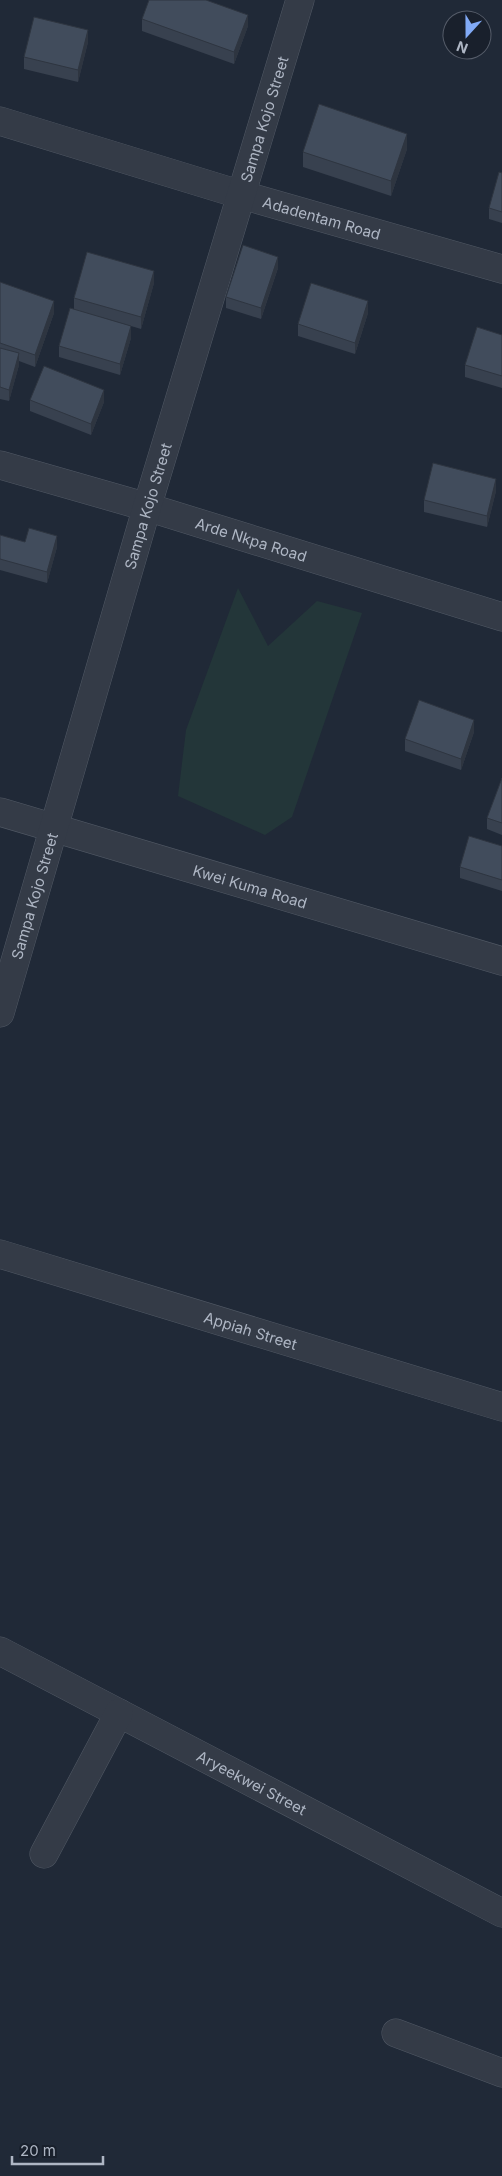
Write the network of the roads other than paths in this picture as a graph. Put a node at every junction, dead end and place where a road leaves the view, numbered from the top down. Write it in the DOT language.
graph roads {
  1 [pos="300,0"];
  2 [pos="0,121"];
  3 [pos="242,195"];
  4 [pos="502,269"];
  5 [pos="0,465"];
  6 [pos="147,507"];
  7 [pos="502,617"];
  8 [pos="0,812"];
  9 [pos="55,827"];
  10 [pos="502,961"];
  11 [pos="0,1013"];
  12 [pos="0,1254"];
  13 [pos="502,1407"];
  14 [pos="0,1651"];
  15 [pos="119,1713"];
  16 [pos="44,1854"];
  17 [pos="502,1913"];
  18 [pos="396,2033"];
  19 [pos="502,2073"];
  1 -- 3 [label="street, Sampa Kojo Street"];
  2 -- 3 [label="street, Adadentam Road"];
  3 -- 4 [label="street, Adadentam Road"];
  3 -- 6 [label="street, Sampa Kojo Street"];
  5 -- 6 [label="street, Arde Nkpa Road"];
  6 -- 7 [label="street, Arde Nkpa Road"];
  6 -- 9 [label="street, Sampa Kojo Street"];
  8 -- 9 [label="street, Kwei Kuma Road"];
  9 -- 10 [label="street, Kwei Kuma Road"];
  9 -- 11 [label="street, Sampa Kojo Street"];
  12 -- 13 [label="street, Appiah Street"];
  14 -- 15 [label="street, Aryeekwei Street"];
  15 -- 16 [label="street"];
  15 -- 17 [label="street, Aryeekwei Street"];
  18 -- 19 [label="street"];
}
